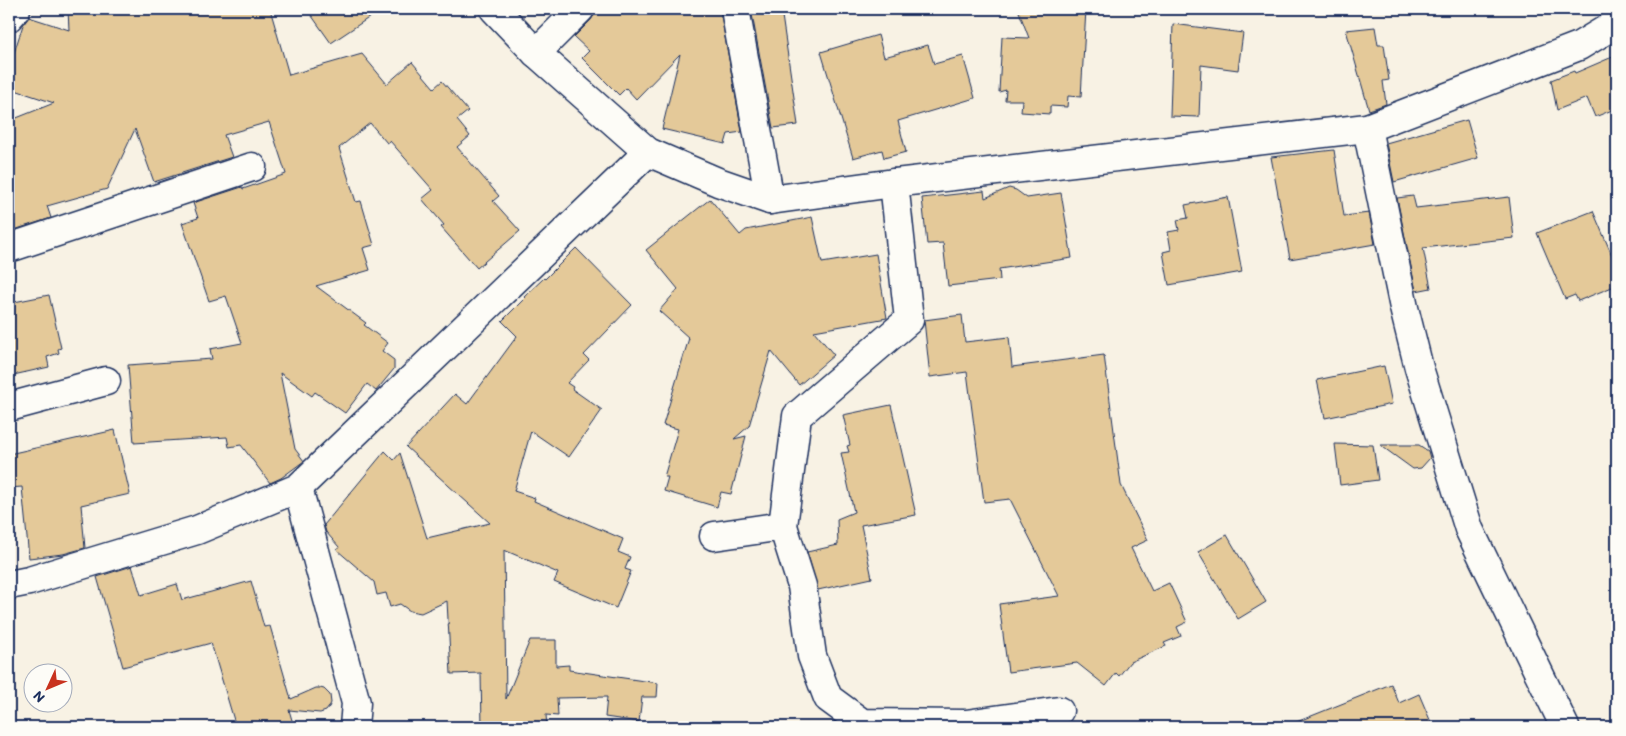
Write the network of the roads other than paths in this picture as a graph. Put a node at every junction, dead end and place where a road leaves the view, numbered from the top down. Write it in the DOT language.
graph roads {
  1 [pos="16,9"];
  2 [pos="494,9"];
  3 [pos="580,9"];
  4 [pos="734,9"];
  5 [pos="9,17"];
  6 [pos="1617,23"];
  7 [pos="536,53"];
  8 [pos="1367,128"];
  9 [pos="648,152"];
  10 [pos="252,167"];
  11 [pos="894,183"];
  12 [pos="770,200"];
  13 [pos="9,248"];
  14 [pos="106,381"];
  15 [pos="9,407"];
  16 [pos="298,488"];
  17 [pos="782,526"];
  18 [pos="714,536"];
  19 [pos="9,585"];
  20 [pos="1059,711"];
  21 [pos="354,727"];
  22 [pos="1565,727"];
  1 -- 5 [label="street"];
  2 -- 7 [label="street"];
  3 -- 7 [label="street"];
  4 -- 12 [label="street"];
  6 -- 8 [label="street"];
  7 -- 9 [label="street"];
  8 -- 11 [label="street"];
  8 -- 22 [label="street"];
  9 -- 12 [label="street"];
  9 -- 16 [label="street"];
  10 -- 13 [label="street"];
  11 -- 12 [label="street"];
  11 -- 17 [label="street"];
  14 -- 15 [label="street"];
  16 -- 19 [label="street"];
  16 -- 21 [label="street"];
  17 -- 18 [label="street"];
  17 -- 20 [label="street"];
}
